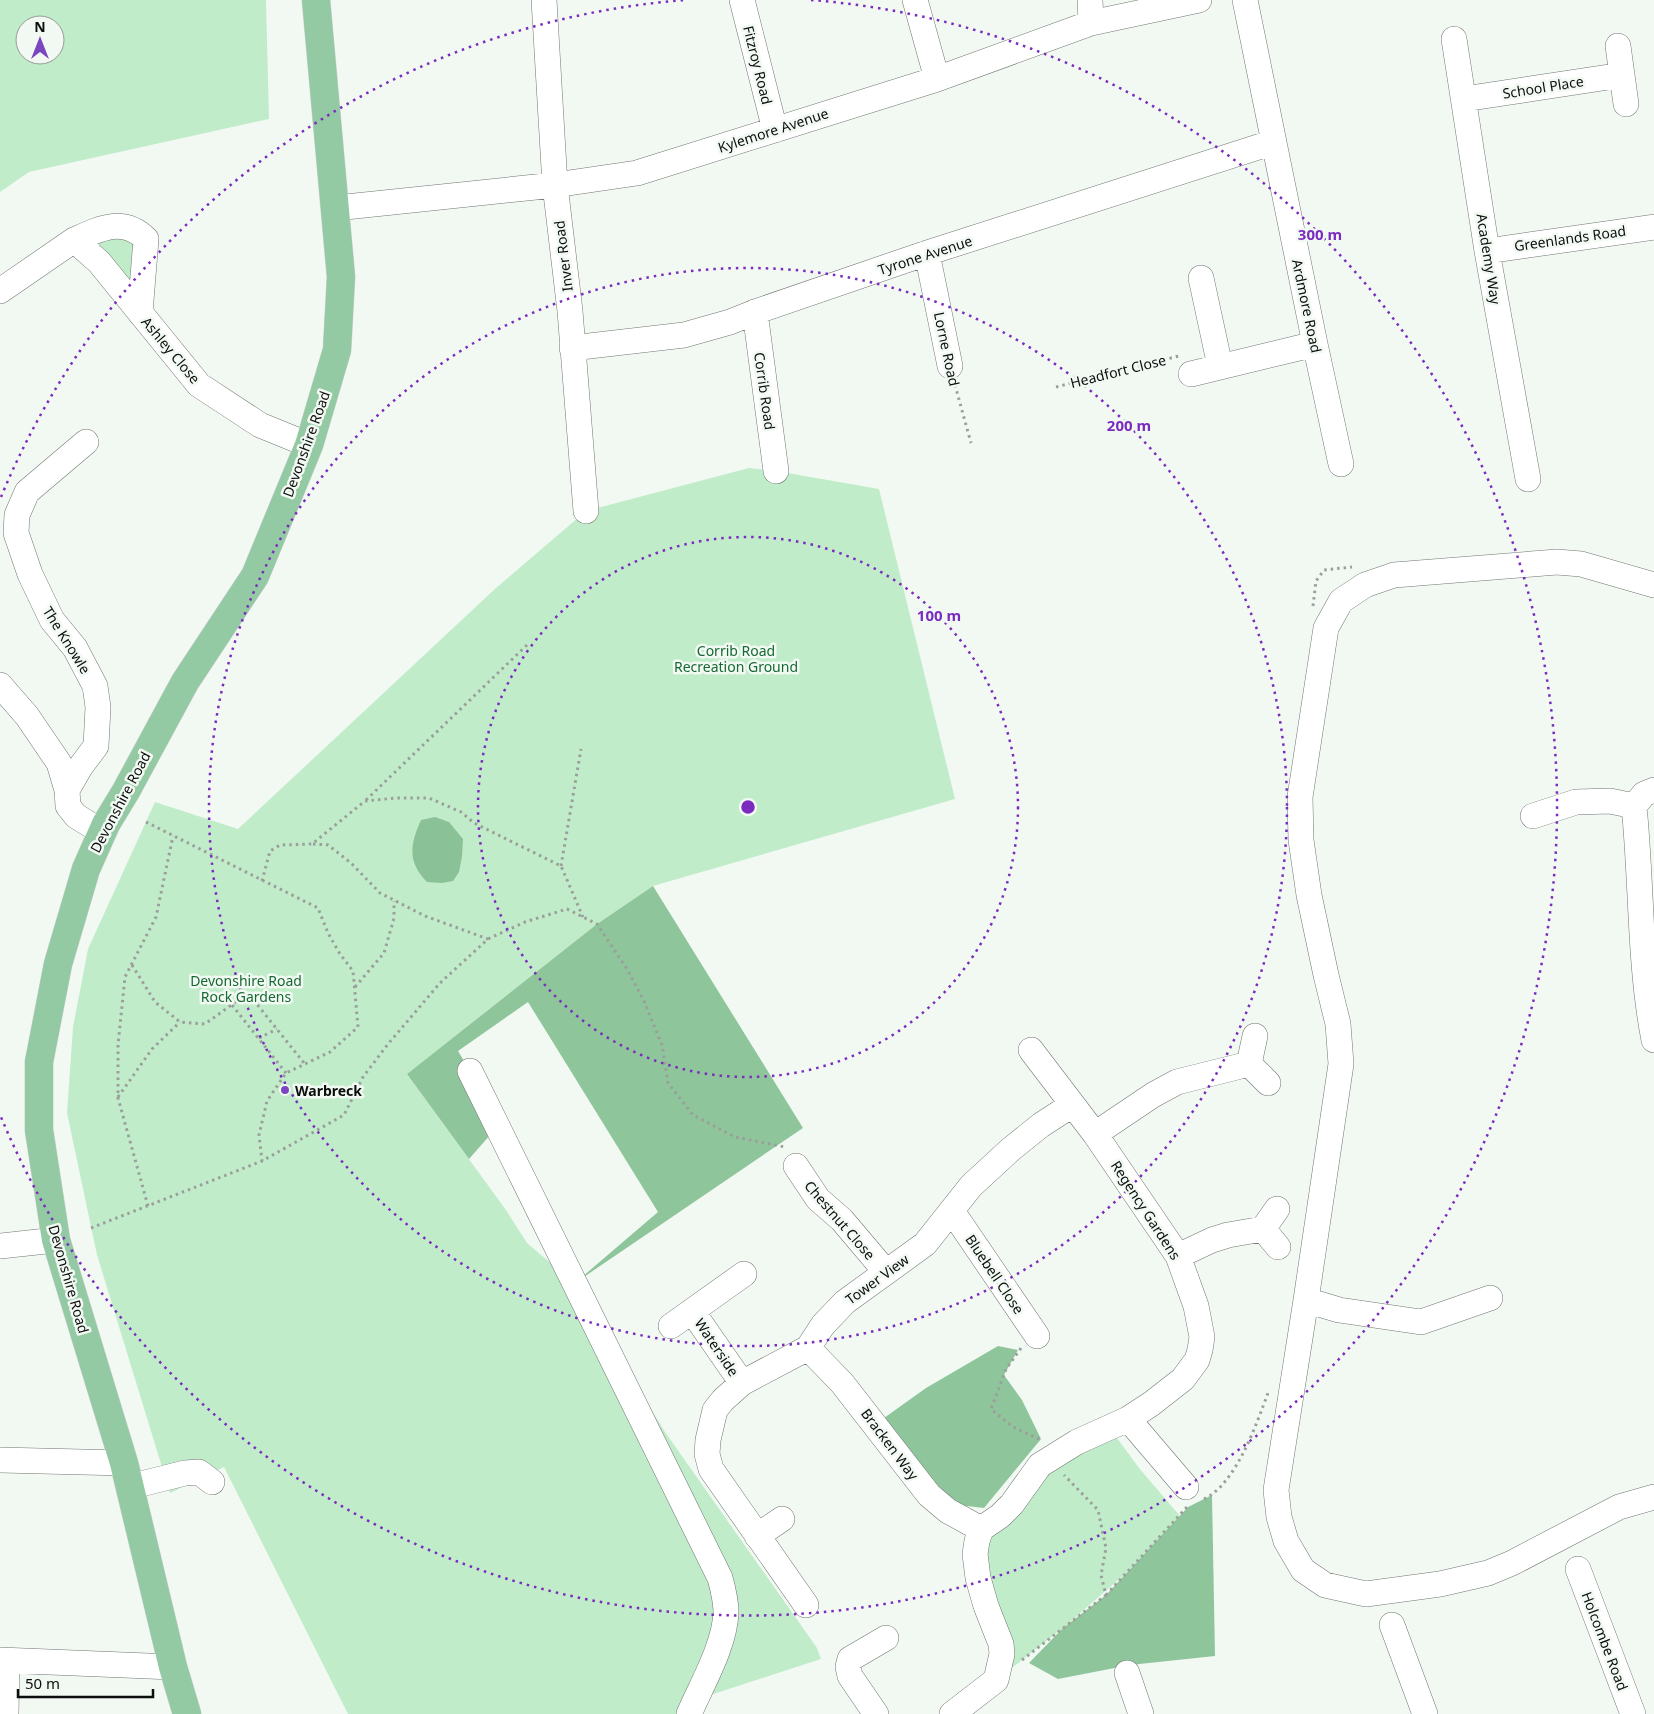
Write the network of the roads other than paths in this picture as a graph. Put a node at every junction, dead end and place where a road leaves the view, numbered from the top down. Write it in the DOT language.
graph roads {
  1 [pos="316,0"];
  2 [pos="544,0"];
  3 [pos="742,0"];
  4 [pos="915,0"];
  5 [pos="1199,0"];
  6 [pos="1245,0"];
  7 [pos="1090,12"];
  8 [pos="1454,39"];
  9 [pos="1618,46"];
  10 [pos="1622,75"];
  11 [pos="937,79"];
  12 [pos="1464,99"];
  13 [pos="1626,104"];
  14 [pos="775,130"];
  15 [pos="1274,142"];
  16 [pos="555,185"];
  17 [pos="336,208"];
  18 [pos="1654,227"];
  19 [pos="74,240"];
  20 [pos="1487,251"];
  21 [pos="928,253"];
  22 [pos="1201,278"];
  23 [pos="0,291"];
  24 [pos="755,312"];
  25 [pos="140,313"];
  26 [pos="1315,344"];
  27 [pos="572,348"];
  28 [pos="950,366"];
  29 [pos="1220,366"];
  30 [pos="1190,374"];
  31 [pos="86,442"];
  32 [pos="309,445"];
  33 [pos="1340,464"];
  34 [pos="776,471"];
  35 [pos="1528,479"];
  36 [pos="586,511"];
  37 [pos="9,515"];
  38 [pos="1654,585"];
  39 [pos="0,685"];
  40 [pos="67,790"];
  41 [pos="1654,790"];
  42 [pos="1634,806"];
  43 [pos="1533,816"];
  44 [pos="102,832"];
  45 [pos="1255,1036"];
  46 [pos="1654,1040"];
  47 [pos="1031,1050"];
  48 [pos="1249,1064"];
  49 [pos="470,1071"];
  50 [pos="1268,1083"];
  51 [pos="1072,1105"];
  52 [pos="1095,1134"];
  53 [pos="793,1157"];
  54 [pos="952,1211"];
  55 [pos="1272,1228"];
  56 [pos="56,1240"];
  57 [pos="0,1246"];
  58 [pos="1178,1256"];
  59 [pos="886,1272"];
  60 [pos="744,1274"];
  61 [pos="1490,1298"];
  62 [pos="1306,1300"];
  63 [pos="692,1311"];
  64 [pos="671,1326"];
  65 [pos="1037,1336"];
  66 [pos="808,1348"];
  67 [pos="742,1383"];
  68 [pos="1128,1419"];
  69 [pos="0,1460"];
  70 [pos="126,1475"];
  71 [pos="212,1482"];
  72 [pos="1186,1486"];
  73 [pos="1654,1497"];
  74 [pos="782,1519"];
  75 [pos="981,1529"];
  76 [pos="757,1536"];
  77 [pos="1578,1569"];
  78 [pos="806,1605"];
  79 [pos="1392,1625"];
  80 [pos="886,1638"];
  81 [pos="4,1660"];
  82 [pos="173,1667"];
  83 [pos="1127,1673"];
  84 [pos="6,1714"];
  85 [pos="187,1714"];
  86 [pos="689,1714"];
  87 [pos="876,1714"];
  88 [pos="952,1714"];
  89 [pos="1141,1714"];
  90 [pos="1426,1714"];
  91 [pos="1633,1714"];
  1 -- 17 [label="main road, Devonshire Road"];
  2 -- 16 [label="street, Inver Road"];
  3 -- 14 [label="street, Fitzroy Road"];
  4 -- 11 [label="street"];
  5 -- 7 [label="street, Kylemore Avenue"];
  6 -- 15 [label="street, Ardmore Road"];
  7 -- 11 [label="street, Kylemore Avenue"];
  8 -- 12 [label="street, Academy Way"];
  9 -- 10 [label="street"];
  10 -- 12 [label="street, School Place"];
  10 -- 13 [label="street"];
  11 -- 14 [label="street, Kylemore Avenue"];
  12 -- 20 [label="street, Academy Way"];
  14 -- 16 [label="street, Kylemore Avenue"];
  15 -- 21 [label="street, Tyrone Avenue"];
  15 -- 26 [label="street, Ardmore Road"];
  16 -- 17 [label="street, Kylemore Avenue"];
  16 -- 27 [label="street, Inver Road"];
  17 -- 32 [label="main road, Devonshire Road"];
  18 -- 20 [label="street, Greenlands Road"];
  19 -- 23 [label="street, Ashley Close"];
  19 -- 25 [label="street, Ashley Close"];
  19 -- 25 [label="street, Ashley Close"];
  20 -- 35 [label="street, Academy Way"];
  21 -- 24 [label="street, Tyrone Avenue"];
  21 -- 28 [label="street, Lorne Road"];
  22 -- 29 [label="street"];
  24 -- 27 [label="street, Tyrone Avenue"];
  24 -- 34 [label="street, Corrib Road"];
  25 -- 32 [label="street, Ashley Close"];
  26 -- 29 [label="street"];
  26 -- 33 [label="street, Ardmore Road"];
  27 -- 36 [label="street, Inver Road"];
  29 -- 30 [label="street"];
  31 -- 37 [label="street, The Knowle"];
  32 -- 44 [label="main road, Devonshire Road"];
  37 -- 40 [label="street, The Knowle"];
  38 -- 62 [label="street"];
  39 -- 40 [label="street"];
  40 -- 44 [label="street"];
  41 -- 42 [label="street"];
  42 -- 43 [label="street"];
  42 -- 46 [label="street"];
  44 -- 56 [label="main road, Devonshire Road"];
  45 -- 48 [label="street"];
  47 -- 51 [label="street, Regency Gardens"];
  48 -- 50 [label="street"];
  48 -- 52 [label="street"];
  49 -- 86 [label="street"];
  51 -- 52 [label="street, Regency Gardens"];
  51 -- 54 [label="street, Tower View"];
  52 -- 58 [label="street, Regency Gardens"];
  53 -- 59 [label="street, Chestnut Close"];
  54 -- 59 [label="street, Tower View"];
  54 -- 65 [label="street, Bluebell Close"];
  55 -- 58 [label="street"];
  56 -- 57 [label="street"];
  56 -- 70 [label="main road, Devonshire Road"];
  58 -- 68 [label="street, Regency Gardens"];
  59 -- 66 [label="street, Tower View"];
  60 -- 63 [label="street, Waterside"];
  61 -- 62 [label="street"];
  62 -- 73 [label="street"];
  63 -- 64 [label="street, Waterside"];
  63 -- 67 [label="street, Waterside"];
  66 -- 67 [label="street, Tower View"];
  66 -- 75 [label="street, Bracken Way"];
  67 -- 76 [label="street, Tower View"];
  68 -- 72 [label="street"];
  68 -- 75 [label="street, Regency Gardens"];
  69 -- 70 [label="street"];
  70 -- 71 [label="street"];
  70 -- 82 [label="main road, Devonshire Road"];
  74 -- 76 [label="street"];
  75 -- 88 [label="street"];
  76 -- 78 [label="street, Tower View"];
  77 -- 91 [label="street, Holcombe Road"];
  79 -- 90 [label="street"];
  80 -- 87 [label="street"];
  81 -- 82 [label="street"];
  81 -- 84 [label="street"];
  82 -- 85 [label="main road, Devonshire Road"];
  83 -- 89 [label="street"];
}
